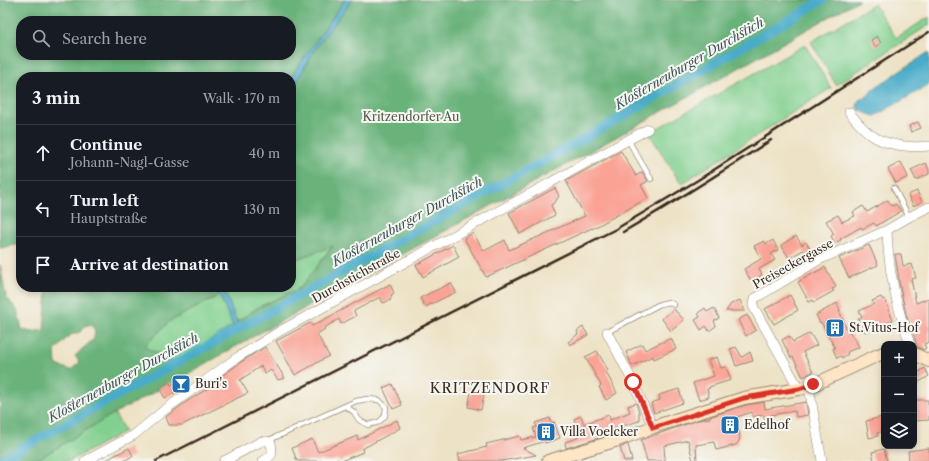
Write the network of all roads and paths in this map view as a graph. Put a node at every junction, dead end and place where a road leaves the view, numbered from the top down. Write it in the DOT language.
graph roads {
  1 [pos="849,112"];
  2 [pos="648,129"];
  3 [pos="628,140"];
  4 [pos="929,146"];
  5 [pos="651,179"];
  6 [pos="894,188"];
  7 [pos="929,207"];
  8 [pos="908,217"];
  9 [pos="887,230"];
  10 [pos="674,305"];
  11 [pos="607,332"];
  12 [pos="909,341"];
  13 [pos="881,354"];
  14 [pos="917,355"];
  15 [pos="929,361"];
  16 [pos="804,388"];
  17 [pos="345,406"];
  18 [pos="653,428"];
  19 [pos="267,441"];
  20 [pos="85,461"];
  21 [pos="224,461"];
  22 [pos="263,461"];
  23 [pos="548,461"];
  24 [pos="822,461"];
  1 -- 4 [label="street"];
  2 -- 3 [label="street, Durchstichstraße"];
  3 -- 5 [label="lane"];
  3 -- 20 [label="street, Durchstichstraße"];
  6 -- 8 [label="lane"];
  7 -- 8 [label="street, Preiseckergasse"];
  8 -- 9 [label="street, Preiseckergasse"];
  9 -- 12 [label="street"];
  9 -- 16 [label="street, Preiseckergasse"];
  10 -- 11 [label="lane"];
  11 -- 18 [label="street"];
  13 -- 16 [label="main road"];
  14 -- 15 [label="main road"];
  16 -- 18 [label="main road"];
  16 -- 24 [label="street"];
  17 -- 17 [label="lane"];
  17 -- 19 [label="lane"];
  18 -- 23 [label="main road"];
  19 -- 21 [label="street"];
  19 -- 22 [label="street"];
}
